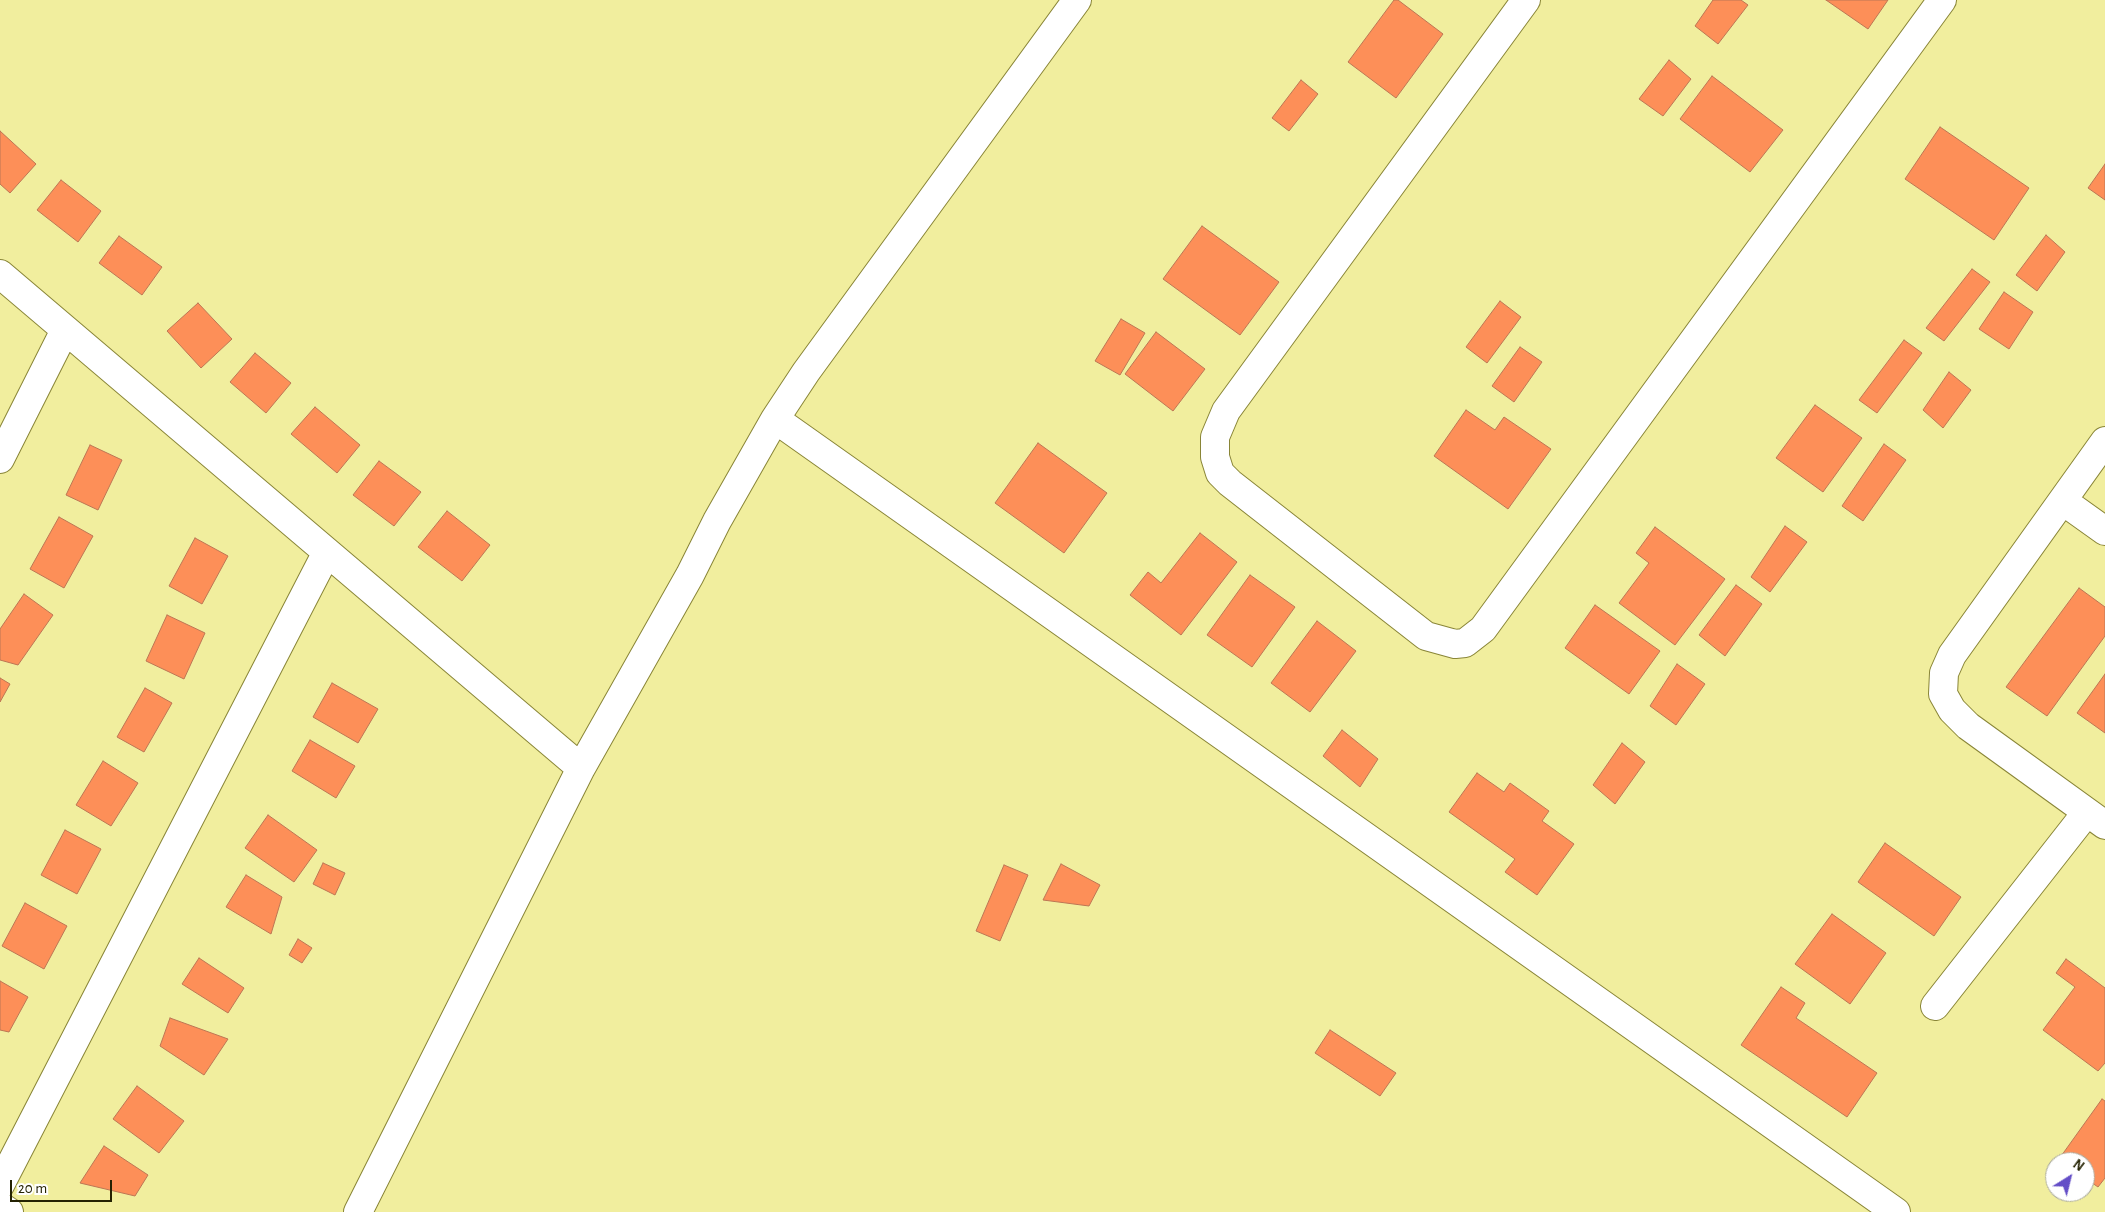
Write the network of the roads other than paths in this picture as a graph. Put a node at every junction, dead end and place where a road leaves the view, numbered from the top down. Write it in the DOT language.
graph roads {
  1 [pos="1077,0"];
  2 [pos="1526,0"];
  3 [pos="1942,0"];
  4 [pos="0,274"];
  5 [pos="65,330"];
  6 [pos="775,419"];
  7 [pos="2105,441"];
  8 [pos="0,459"];
  9 [pos="2063,501"];
  10 [pos="2105,531"];
  11 [pos="327,552"];
  12 [pos="581,768"];
  13 [pos="2096,818"];
  14 [pos="1935,1006"];
  15 [pos="0,1185"];
  16 [pos="0,1206"];
  17 [pos="9,1212"];
  18 [pos="358,1212"];
  19 [pos="1896,1212"];
  1 -- 6 [label="street"];
  2 -- 3 [label="street"];
  4 -- 5 [label="street"];
  5 -- 8 [label="street"];
  5 -- 11 [label="street"];
  6 -- 12 [label="street"];
  6 -- 19 [label="street"];
  7 -- 9 [label="street"];
  9 -- 10 [label="street"];
  9 -- 13 [label="street"];
  11 -- 12 [label="street"];
  11 -- 15 [label="street"];
  12 -- 18 [label="street"];
  13 -- 14 [label="street"];
  16 -- 17 [label="street"];
}
